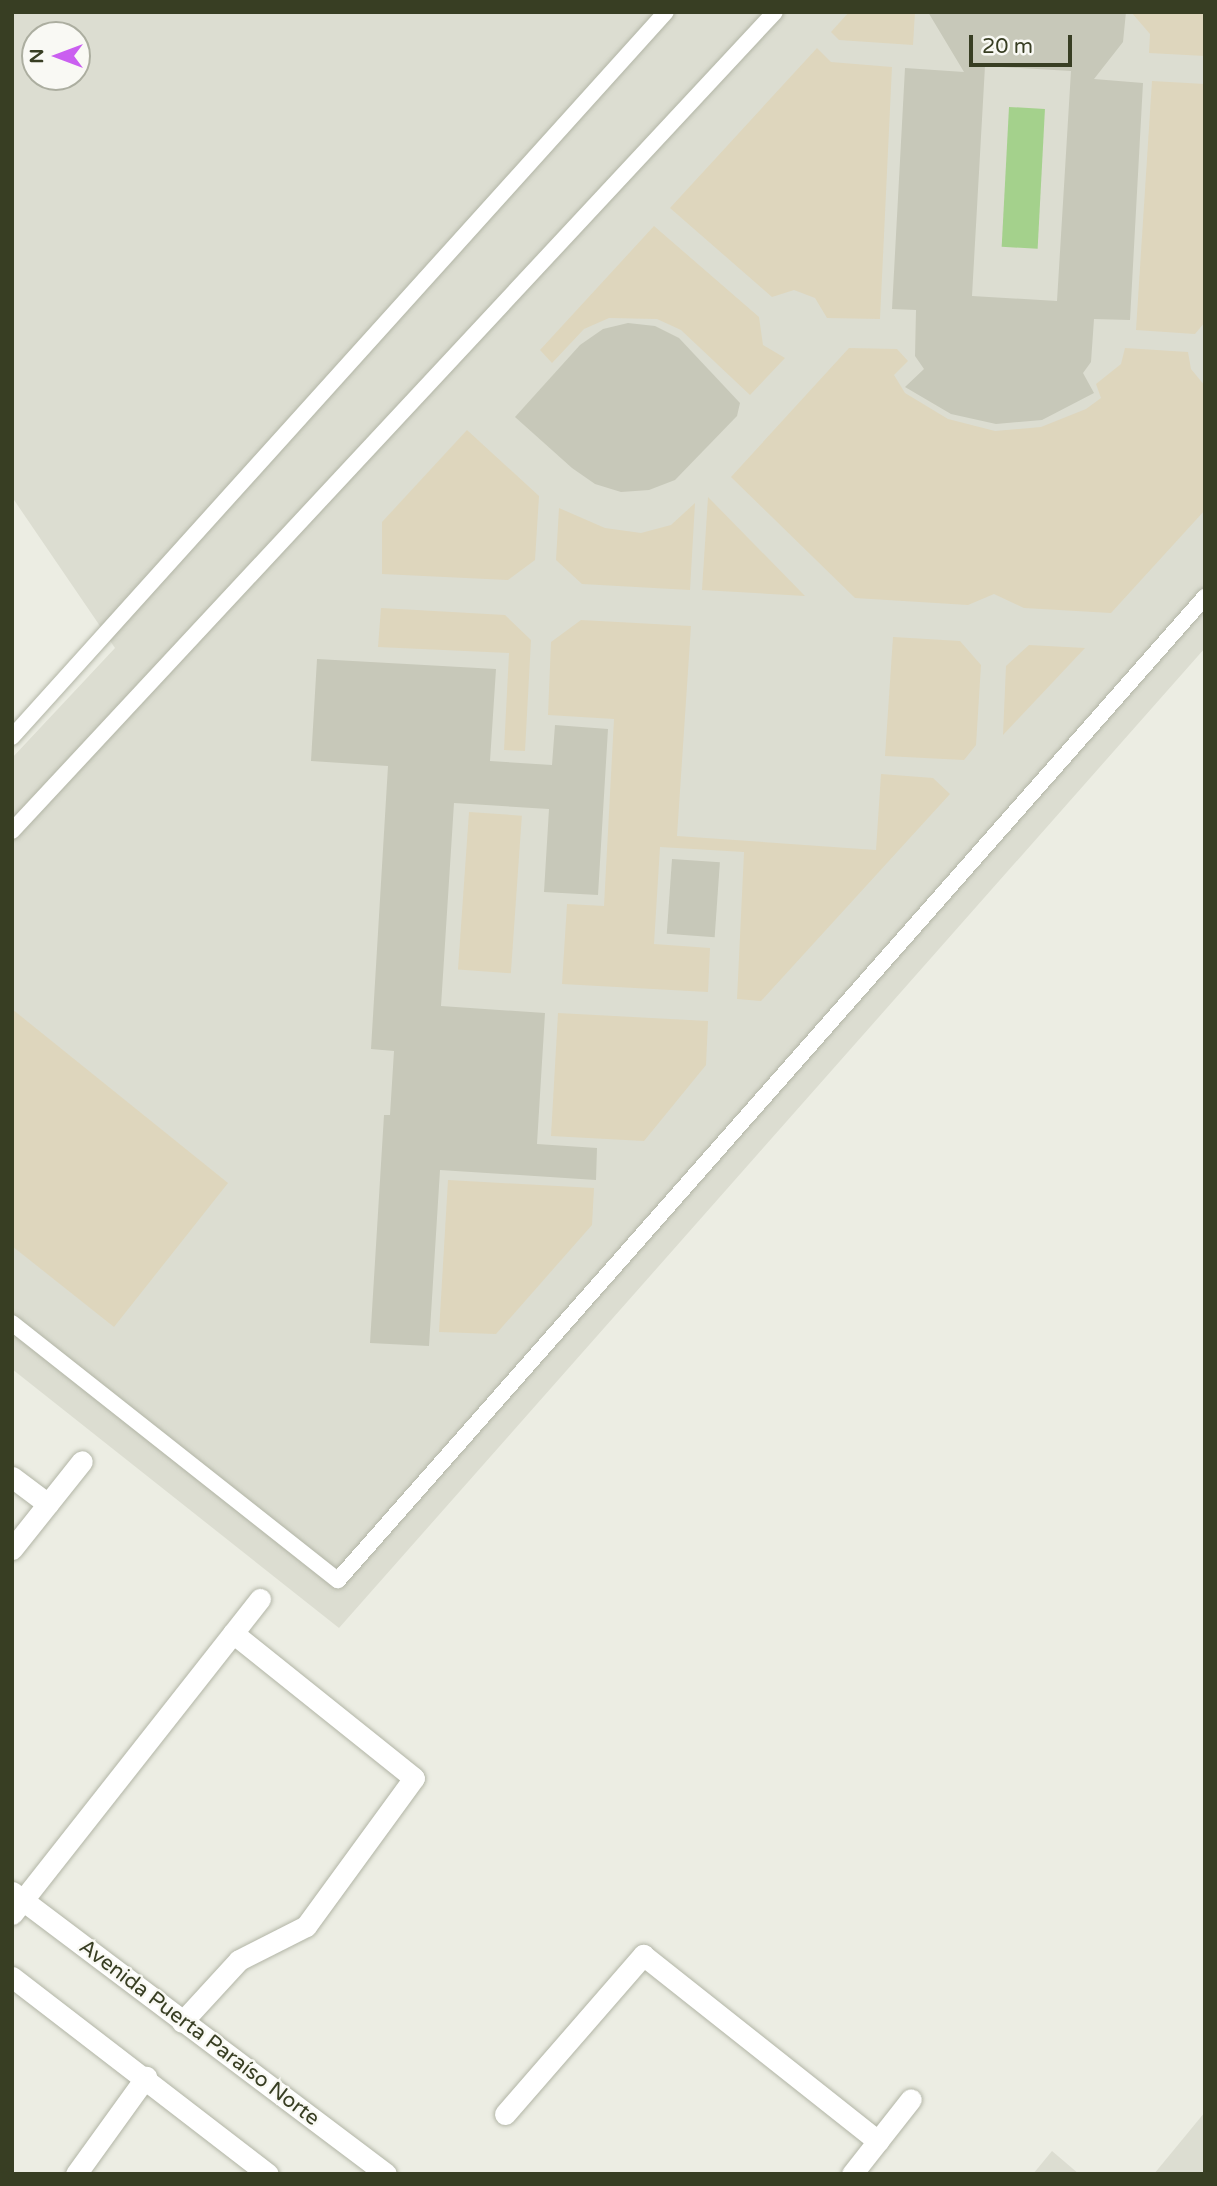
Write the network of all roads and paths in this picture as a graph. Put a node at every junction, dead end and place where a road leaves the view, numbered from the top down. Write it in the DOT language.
graph roads {
  1 [pos="666,12"];
  2 [pos="775,12"];
  3 [pos="1205,597"];
  4 [pos="12,737"];
  5 [pos="12,831"];
  6 [pos="12,1323"];
  7 [pos="82,1461"];
  8 [pos="12,1477"];
  9 [pos="48,1504"];
  10 [pos="12,1549"];
  11 [pos="260,1599"];
  12 [pos="233,1633"];
  13 [pos="17,1903"];
  14 [pos="12,1977"];
  15 [pos="183,2022"];
  16 [pos="146,2077"];
  17 [pos="911,2099"];
  18 [pos="505,2114"];
  19 [pos="878,2141"];
  20 [pos="76,2174"];
  21 [pos="268,2174"];
  22 [pos="386,2174"];
  23 [pos="852,2174"];
  1 -- 4 [label="lane"];
  2 -- 5 [label="lane"];
  3 -- 6 [label="lane"];
  7 -- 9 [label="street"];
  8 -- 9 [label="street"];
  9 -- 10 [label="street"];
  11 -- 12 [label="street"];
  12 -- 13 [label="street"];
  12 -- 15 [label="street"];
  13 -- 15 [label="street, Avenida Puerta Paraíso Norte"];
  14 -- 16 [label="street"];
  15 -- 22 [label="street, Avenida Puerta Paraíso Norte"];
  16 -- 20 [label="street"];
  16 -- 21 [label="street"];
  17 -- 19 [label="street"];
  18 -- 19 [label="street"];
  19 -- 23 [label="street"];
}
